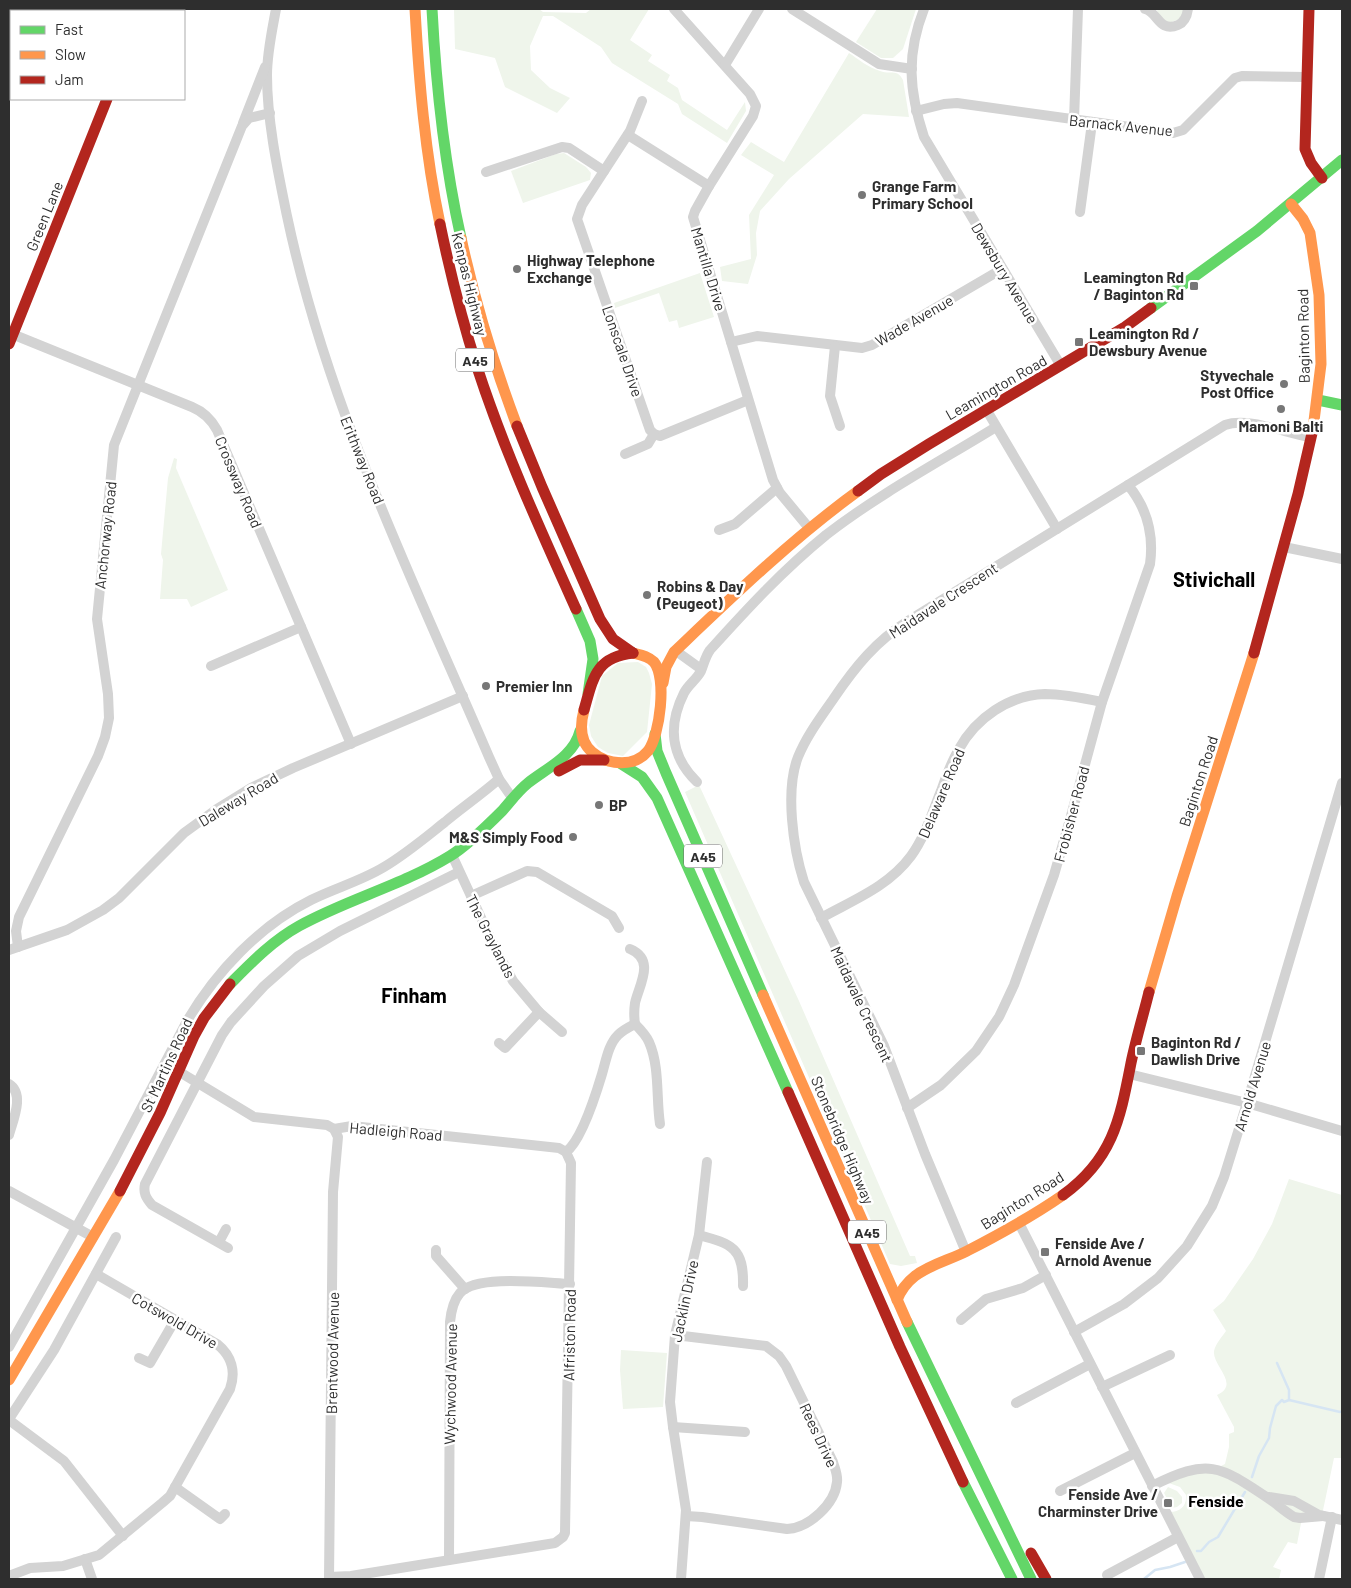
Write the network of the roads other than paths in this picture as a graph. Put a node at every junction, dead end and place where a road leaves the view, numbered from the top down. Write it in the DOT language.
graph roads {
  1 [pos="276,9"];
  2 [pos="415,9"];
  3 [pos="432,9"];
  4 [pos="674,9"];
  5 [pos="760,9"];
  6 [pos="792,9"];
  7 [pos="924,9"];
  8 [pos="1078,9"];
  9 [pos="1135,9"];
  10 [pos="1145,9"];
  11 [pos="1188,9"];
  12 [pos="1309,9"];
  13 [pos="268,61"];
  14 [pos="725,65"];
  15 [pos="912,69"];
  16 [pos="1307,77"];
  17 [pos="107,100"];
  18 [pos="269,101"];
  19 [pos="642,101"];
  20 [pos="916,111"];
  21 [pos="270,113"];
  22 [pos="1074,120"];
  23 [pos="1092,123"];
  24 [pos="242,126"];
  25 [pos="628,135"];
  26 [pos="1342,160"];
  27 [pos="604,171"];
  28 [pos="486,172"];
  29 [pos="1322,178"];
  30 [pos="709,186"];
  31 [pos="1292,204"];
  32 [pos="1080,212"];
  33 [pos="1002,269"];
  34 [pos="11,339"];
  35 [pos="732,342"];
  36 [pos="835,346"];
  37 [pos="1061,366"];
  38 [pos="138,384"];
  39 [pos="748,400"];
  40 [pos="1318,400"];
  41 [pos="1342,405"];
  42 [pos="986,409"];
  43 [pos="840,426"];
  44 [pos="996,428"];
  45 [pos="654,434"];
  46 [pos="1310,437"];
  47 [pos="625,454"];
  48 [pos="1128,485"];
  49 [pos="777,488"];
  50 [pos="809,528"];
  51 [pos="1057,529"];
  52 [pos="719,530"];
  53 [pos="1284,547"];
  54 [pos="1342,559"];
  55 [pos="301,627"];
  56 [pos="675,651"];
  57 [pos="638,654"];
  58 [pos="211,666"];
  59 [pos="702,669"];
  60 [pos="663,684"];
  61 [pos="588,694"];
  62 [pos="463,696"];
  63 [pos="1102,702"];
  64 [pos="580,731"];
  65 [pos="655,734"];
  66 [pos="351,744"];
  67 [pos="604,760"];
  68 [pos="620,763"];
  69 [pos="499,779"];
  70 [pos="697,782"];
  71 [pos="1342,783"];
  72 [pos="513,799"];
  73 [pos="452,855"];
  74 [pos="460,872"];
  75 [pos="471,896"];
  76 [pos="821,918"];
  77 [pos="619,928"];
  78 [pos="14,949"];
  79 [pos="630,949"];
  80 [pos="539,1012"];
  81 [pos="635,1024"];
  82 [pos="562,1032"];
  83 [pos="499,1043"];
  84 [pos="178,1072"];
  85 [pos="1129,1074"];
  86 [pos="9,1084"];
  87 [pos="197,1084"];
  88 [pos="1247,1103"];
  89 [pos="907,1108"];
  90 [pos="660,1124"];
  91 [pos="334,1129"];
  92 [pos="1342,1131"];
  93 [pos="9,1135"];
  94 [pos="566,1152"];
  95 [pos="706,1162"];
  96 [pos="9,1191"];
  97 [pos="1019,1222"];
  98 [pos="76,1228"];
  99 [pos="226,1229"];
  100 [pos="699,1235"];
  101 [pos="93,1238"];
  102 [pos="116,1238"];
  103 [pos="436,1250"];
  104 [pos="966,1252"];
  105 [pos="882,1268"];
  106 [pos="922,1271"];
  107 [pos="96,1274"];
  108 [pos="1046,1276"];
  109 [pos="570,1284"];
  110 [pos="743,1286"];
  111 [pos="465,1289"];
  112 [pos="897,1300"];
  113 [pos="175,1320"];
  114 [pos="961,1320"];
  115 [pos="1074,1332"];
  116 [pos="675,1334"];
  117 [pos="9,1347"];
  118 [pos="1170,1355"];
  119 [pos="139,1358"];
  120 [pos="1090,1364"];
  121 [pos="9,1380"];
  122 [pos="1102,1387"];
  123 [pos="1016,1403"];
  124 [pos="9,1420"];
  125 [pos="672,1427"];
  126 [pos="745,1432"];
  127 [pos="1135,1453"];
  128 [pos="960,1475"];
  129 [pos="984,1484"];
  130 [pos="1152,1486"];
  131 [pos="175,1487"];
  132 [pos="1060,1491"];
  133 [pos="1265,1496"];
  134 [pos="225,1514"];
  135 [pos="686,1516"];
  136 [pos="1327,1516"];
  137 [pos="1342,1520"];
  138 [pos="123,1536"];
  139 [pos="1178,1537"];
  140 [pos="85,1560"];
  141 [pos="449,1560"];
  142 [pos="990,1561"];
  143 [pos="1107,1575"];
  144 [pos="9,1576"];
  145 [pos="329,1578"];
  146 [pos="92,1579"];
  147 [pos="681,1579"];
  148 [pos="1012,1579"];
  149 [pos="1031,1579"];
  150 [pos="1046,1579"];
  151 [pos="1200,1579"];
  152 [pos="1319,1579"];
  1 -- 13 [label="street, Anchorway Road"];
  2 -- 61 [label="main road, Kenpas Highway / A45"];
  3 -- 57 [label="main road, Kenpas Highway / A45"];
  4 -- 14 [label="street, Mantilla Drive"];
  5 -- 14 [label="street"];
  6 -- 15 [label="street"];
  7 -- 15 [label="street, Dewsbury Avenue"];
  8 -- 22 [label="street"];
  9 -- 10 [label="street"];
  10 -- 11 [label="street"];
  12 -- 16 [label="main road"];
  13 -- 18 [label="street, Anchorway Road"];
  13 -- 24 [label="street, Anchorway Road"];
  14 -- 30 [label="street, Mantilla Drive"];
  15 -- 20 [label="street, Dewsbury Avenue"];
  16 -- 23 [label="street, Barnack Avenue"];
  16 -- 29 [label="main road"];
  17 -- 34 [label="main road, Green Lane"];
  18 -- 21 [label="street, Erithway Road"];
  19 -- 25 [label="street, Lonscale Drive"];
  20 -- 22 [label="street, Barnack Avenue"];
  20 -- 33 [label="street, Dewsbury Avenue"];
  21 -- 24 [label="street"];
  21 -- 62 [label="street, Erithway Road"];
  22 -- 23 [label="street, Barnack Avenue"];
  23 -- 32 [label="street"];
  24 -- 38 [label="street, Anchorway Road"];
  25 -- 27 [label="street, Lonscale Drive"];
  25 -- 30 [label="street"];
  26 -- 29 [label="main road, Leamington Road"];
  27 -- 28 [label="street"];
  27 -- 45 [label="street, Lonscale Drive"];
  29 -- 31 [label="main road, Leamington Road"];
  30 -- 35 [label="street, Mantilla Drive"];
  31 -- 37 [label="main road, Leamington Road"];
  31 -- 40 [label="main road, Baginton Road"];
  33 -- 36 [label="street, Wade Avenue"];
  33 -- 37 [label="street, Dewsbury Avenue"];
  34 -- 38 [label="street, Crossway Road"];
  35 -- 36 [label="street, Wade Avenue"];
  35 -- 39 [label="street, Mantilla Drive"];
  36 -- 43 [label="street"];
  37 -- 42 [label="main road, Leamington Road"];
  38 -- 55 [label="street, Crossway Road"];
  38 -- 78 [label="street, Anchorway Road"];
  39 -- 45 [label="street"];
  39 -- 49 [label="street, Mantilla Drive"];
  40 -- 41 [label="main road"];
  40 -- 46 [label="main road, Baginton Road"];
  42 -- 44 [label="street"];
  42 -- 50 [label="main road, Leamington Road"];
  44 -- 51 [label="street"];
  44 -- 59 [label="street"];
  45 -- 47 [label="street"];
  46 -- 48 [label="street, Maidavale Crescent"];
  46 -- 53 [label="main road, Baginton Road"];
  48 -- 51 [label="street, Maidavale Crescent"];
  48 -- 63 [label="street, Frobisher Road"];
  49 -- 50 [label="street, Mantilla Drive"];
  49 -- 52 [label="street"];
  50 -- 56 [label="main road, Leamington Road"];
  51 -- 76 [label="street, Maidavale Crescent"];
  53 -- 54 [label="street"];
  53 -- 85 [label="main road, Baginton Road"];
  55 -- 58 [label="street"];
  55 -- 66 [label="street, Crossway Road"];
  56 -- 57 [label="main road"];
  56 -- 59 [label="street"];
  56 -- 60 [label="main road, Leamington Road"];
  57 -- 60 [label="main road"];
  57 -- 61 [label="main road"];
  59 -- 70 [label="street"];
  60 -- 65 [label="main road"];
  61 -- 64 [label="main road"];
  62 -- 66 [label="street, Daleway Road"];
  62 -- 69 [label="street, Erithway Road"];
  63 -- 76 [label="street, Delaware Road"];
  63 -- 89 [label="street, Frobisher Road"];
  64 -- 67 [label="main road"];
  64 -- 72 [label="main road, St Martins Road"];
  65 -- 68 [label="main road"];
  65 -- 105 [label="main road, Stonebridge Highway / A45"];
  66 -- 78 [label="street, Daleway Road"];
  67 -- 68 [label="main road"];
  67 -- 72 [label="main road, St Martins Road"];
  68 -- 128 [label="main road, Stonebridge Highway / A45"];
  69 -- 72 [label="street, Erithway Road"];
  69 -- 98 [label="street, St Martins Road"];
  71 -- 88 [label="street, Arnold Avenue"];
  72 -- 73 [label="main road, St Martins Road"];
  73 -- 74 [label="street, The Graylands"];
  73 -- 84 [label="main road, St Martins Road"];
  74 -- 75 [label="street, The Graylands"];
  74 -- 87 [label="street"];
  75 -- 77 [label="street"];
  75 -- 80 [label="street, The Graylands"];
  76 -- 89 [label="street, Maidavale Crescent"];
  79 -- 81 [label="street"];
  80 -- 82 [label="street, The Graylands"];
  80 -- 83 [label="street"];
  81 -- 90 [label="street"];
  81 -- 94 [label="street"];
  84 -- 87 [label="street, Hadleigh Road"];
  84 -- 101 [label="main road, St Martins Road"];
  85 -- 88 [label="street"];
  85 -- 97 [label="main road, Baginton Road"];
  86 -- 93 [label="street"];
  87 -- 91 [label="street, Hadleigh Road"];
  87 -- 99 [label="street"];
  88 -- 92 [label="street"];
  88 -- 115 [label="street, Arnold Avenue"];
  89 -- 104 [label="street, Maidavale Crescent"];
  91 -- 94 [label="street, Hadleigh Road"];
  91 -- 145 [label="street, Brentwood Avenue"];
  94 -- 109 [label="street, Alfriston Road"];
  95 -- 100 [label="street, Jacklin Drive"];
  96 -- 98 [label="street"];
  97 -- 104 [label="main road, Baginton Road"];
  97 -- 108 [label="street"];
  98 -- 101 [label="street"];
  98 -- 117 [label="street, St Martins Road"];
  100 -- 110 [label="street"];
  100 -- 116 [label="street, Jacklin Drive"];
  101 -- 121 [label="main road, St Martins Road"];
  102 -- 107 [label="street"];
  103 -- 111 [label="street"];
  104 -- 106 [label="main road, Baginton Road"];
  105 -- 106 [label="main road, Baginton Road"];
  105 -- 112 [label="main road, Stonebridge Highway / A45"];
  106 -- 112 [label="main road, Baginton Road"];
  107 -- 113 [label="street, Cotswold Drive"];
  107 -- 124 [label="street"];
  108 -- 114 [label="street"];
  108 -- 115 [label="street"];
  109 -- 111 [label="street"];
  109 -- 141 [label="street, Alfriston Road"];
  111 -- 141 [label="street, Wychwood Avenue"];
  112 -- 129 [label="main road, Stonebridge Highway / A45"];
  113 -- 119 [label="street"];
  113 -- 131 [label="street, Cotswold Drive"];
  115 -- 120 [label="street"];
  116 -- 125 [label="street, Jacklin Drive"];
  116 -- 135 [label="street, Rees Drive"];
  118 -- 122 [label="street"];
  120 -- 122 [label="street"];
  120 -- 123 [label="street"];
  122 -- 127 [label="street"];
  124 -- 138 [label="street"];
  125 -- 126 [label="street"];
  125 -- 135 [label="street, Jacklin Drive"];
  127 -- 130 [label="street"];
  127 -- 132 [label="street"];
  128 -- 142 [label="main road, A45"];
  128 -- 148 [label="main road, Stonebridge Highway / A45"];
  129 -- 149 [label="main road, Stonebridge Highway / A45"];
  129 -- 150 [label="main road"];
  130 -- 133 [label="street"];
  130 -- 139 [label="street"];
  131 -- 134 [label="street"];
  131 -- 138 [label="street, Cotswold Drive"];
  133 -- 136 [label="street"];
  133 -- 136 [label="street"];
  135 -- 147 [label="street, Jacklin Drive"];
  136 -- 137 [label="street"];
  136 -- 152 [label="street"];
  138 -- 140 [label="street, Cotswold Drive"];
  139 -- 143 [label="street"];
  139 -- 151 [label="street"];
  140 -- 144 [label="street, Cotswold Drive"];
  140 -- 146 [label="street"];
  141 -- 145 [label="street, Alfriston Road"];
}
